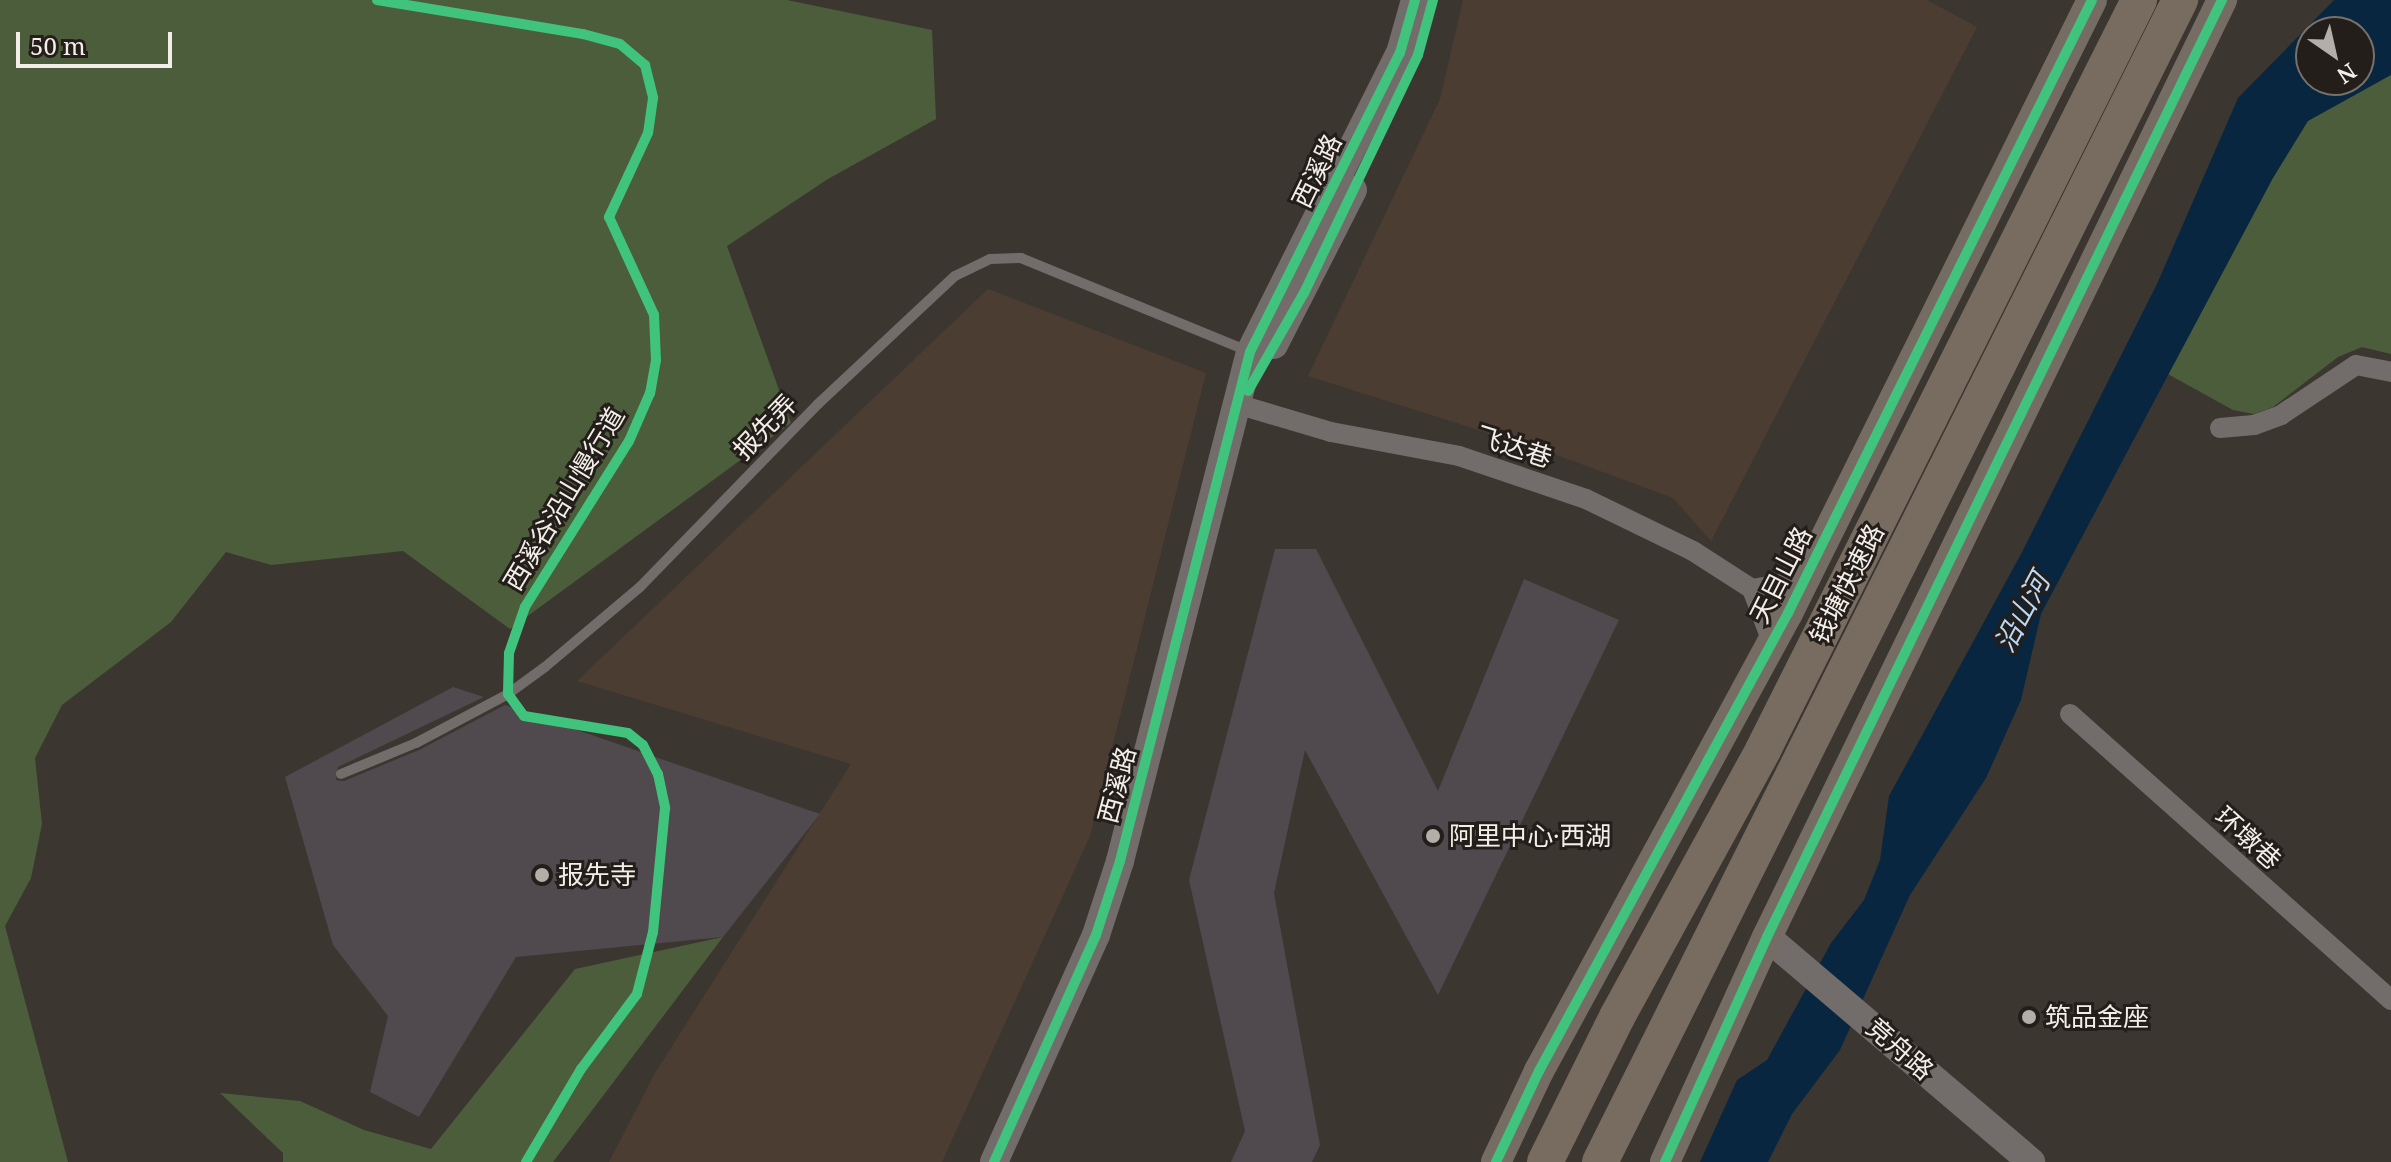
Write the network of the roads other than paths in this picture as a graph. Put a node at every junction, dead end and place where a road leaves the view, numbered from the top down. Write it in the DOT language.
graph roads {
  1 [pos="1415,0"];
  2 [pos="1433,0"];
  3 [pos="2092,0"];
  4 [pos="2139,0"];
  5 [pos="2180,0"];
  6 [pos="2222,0"];
  7 [pos="1250,352"];
  8 [pos="2391,372"];
  9 [pos="1240,405"];
  10 [pos="2220,428"];
  11 [pos="1804,580"];
  12 [pos="1752,589"];
  13 [pos="1772,642"];
  14 [pos="2070,714"];
  15 [pos="341,774"];
  16 [pos="1737,890"];
  17 [pos="1767,937"];
  18 [pos="2391,1000"];
  19 [pos="1617,1017"];
  20 [pos="994,1162"];
  21 [pos="1496,1162"];
  22 [pos="1528,1162"];
  23 [pos="1545,1162"];
  24 [pos="1600,1162"];
  25 [pos="1627,1162"];
  26 [pos="1665,1162"];
  27 [pos="2031,1162"];
  1 -- 7 [label="main road, 西溪路"];
  2 -- 9 [label="main road, 西溪路"];
  3 -- 11 [label="main road, 天目山路"];
  4 -- 19 [label="highway, 钱塘快速路"];
  5 -- 16 [label="highway, 钱塘快速路"];
  6 -- 17 [label="main road"];
  7 -- 9 [label="main road, 西溪路"];
  7 -- 15 [label="lane, 报先弄"];
  8 -- 10 [label="street"];
  9 -- 12 [label="street, 飞达巷"];
  9 -- 20 [label="main road, 西溪路"];
  11 -- 12 [label="street"];
  11 -- 13 [label="main road, 天目山路"];
  12 -- 13 [label="street"];
  13 -- 21 [label="main road, 天目山路"];
  14 -- 18 [label="street, 环墩巷"];
  16 -- 24 [label="highway, 钱塘快速路"];
  16 -- 25 [label="highway"];
  17 -- 26 [label="main road"];
  17 -- 27 [label="main road, 竞舟路"];
  19 -- 22 [label="highway"];
  19 -- 23 [label="highway, 钱塘快速路"];
}
